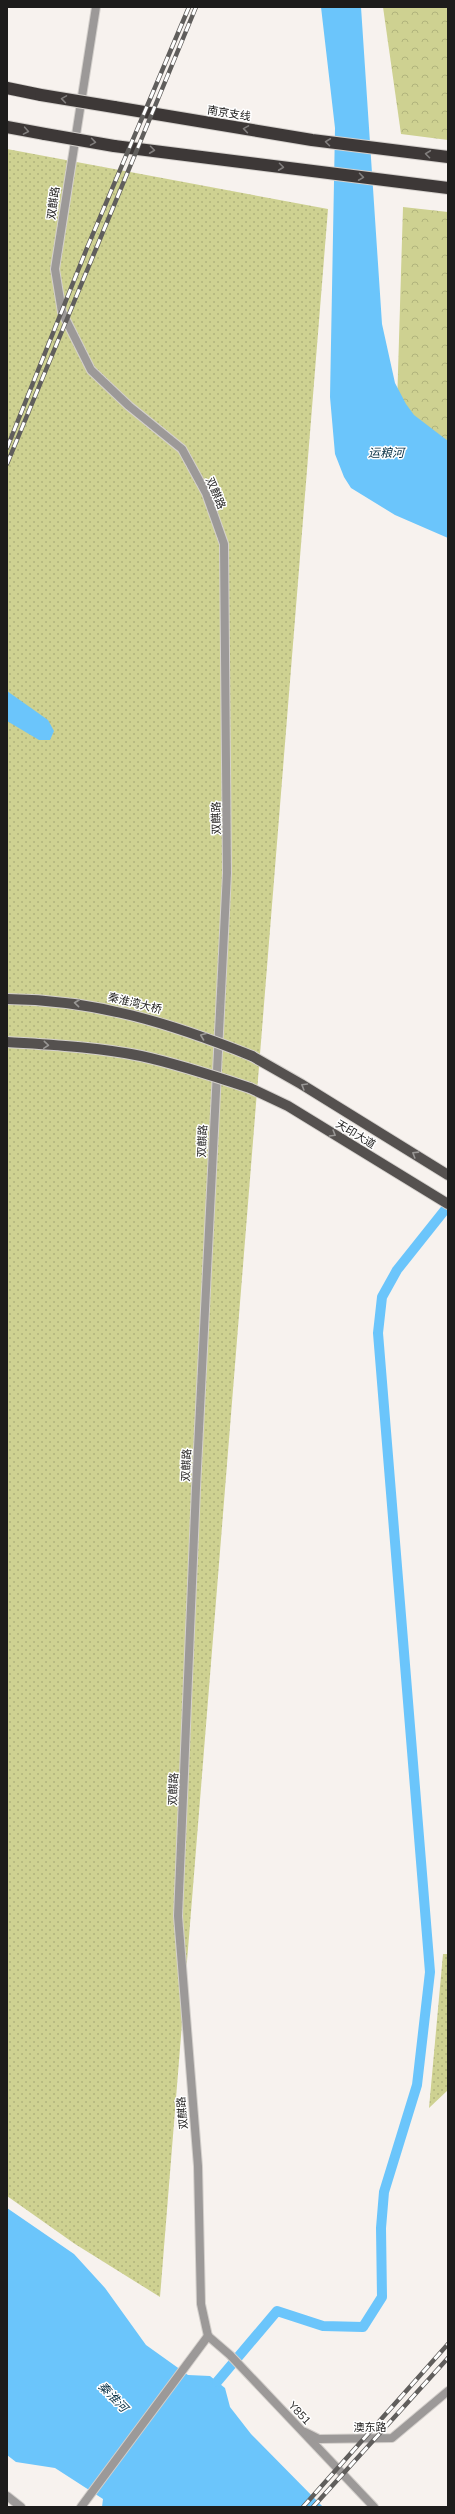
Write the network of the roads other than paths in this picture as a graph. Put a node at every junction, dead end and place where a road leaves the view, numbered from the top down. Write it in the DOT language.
graph roads {
  1 [pos="96,7"];
  2 [pos="7,88"];
  3 [pos="7,128"];
  4 [pos="448,157"];
  5 [pos="448,188"];
  6 [pos="7,998"];
  7 [pos="7,1042"];
  8 [pos="252,1056"];
  9 [pos="448,1174"];
  10 [pos="448,1204"];
  11 [pos="208,2336"];
  12 [pos="448,2391"];
  13 [pos="301,2430"];
  14 [pos="7,2496"];
  15 [pos="81,2506"];
  16 [pos="21,2507"];
  17 [pos="374,2507"];
  1 -- 11 [label="street, 双麒路"];
  4 -- 2 [label="highway, 南京支线, one-way, bridge"];
  3 -- 5 [label="highway, one-way, bridge"];
  8 -- 6 [label="main road, 秦淮湾大桥, one-way, bridge"];
  7 -- 10 [label="main road, 天印大道, one-way, bridge"];
  9 -- 8 [label="main road, 天印大道, one-way"];
  11 -- 13 [label="street, Y851"];
  11 -- 15 [label="street"];
  12 -- 13 [label="street, 澳东路"];
  13 -- 17 [label="street, Y851"];
  14 -- 16 [label="street"];
}
